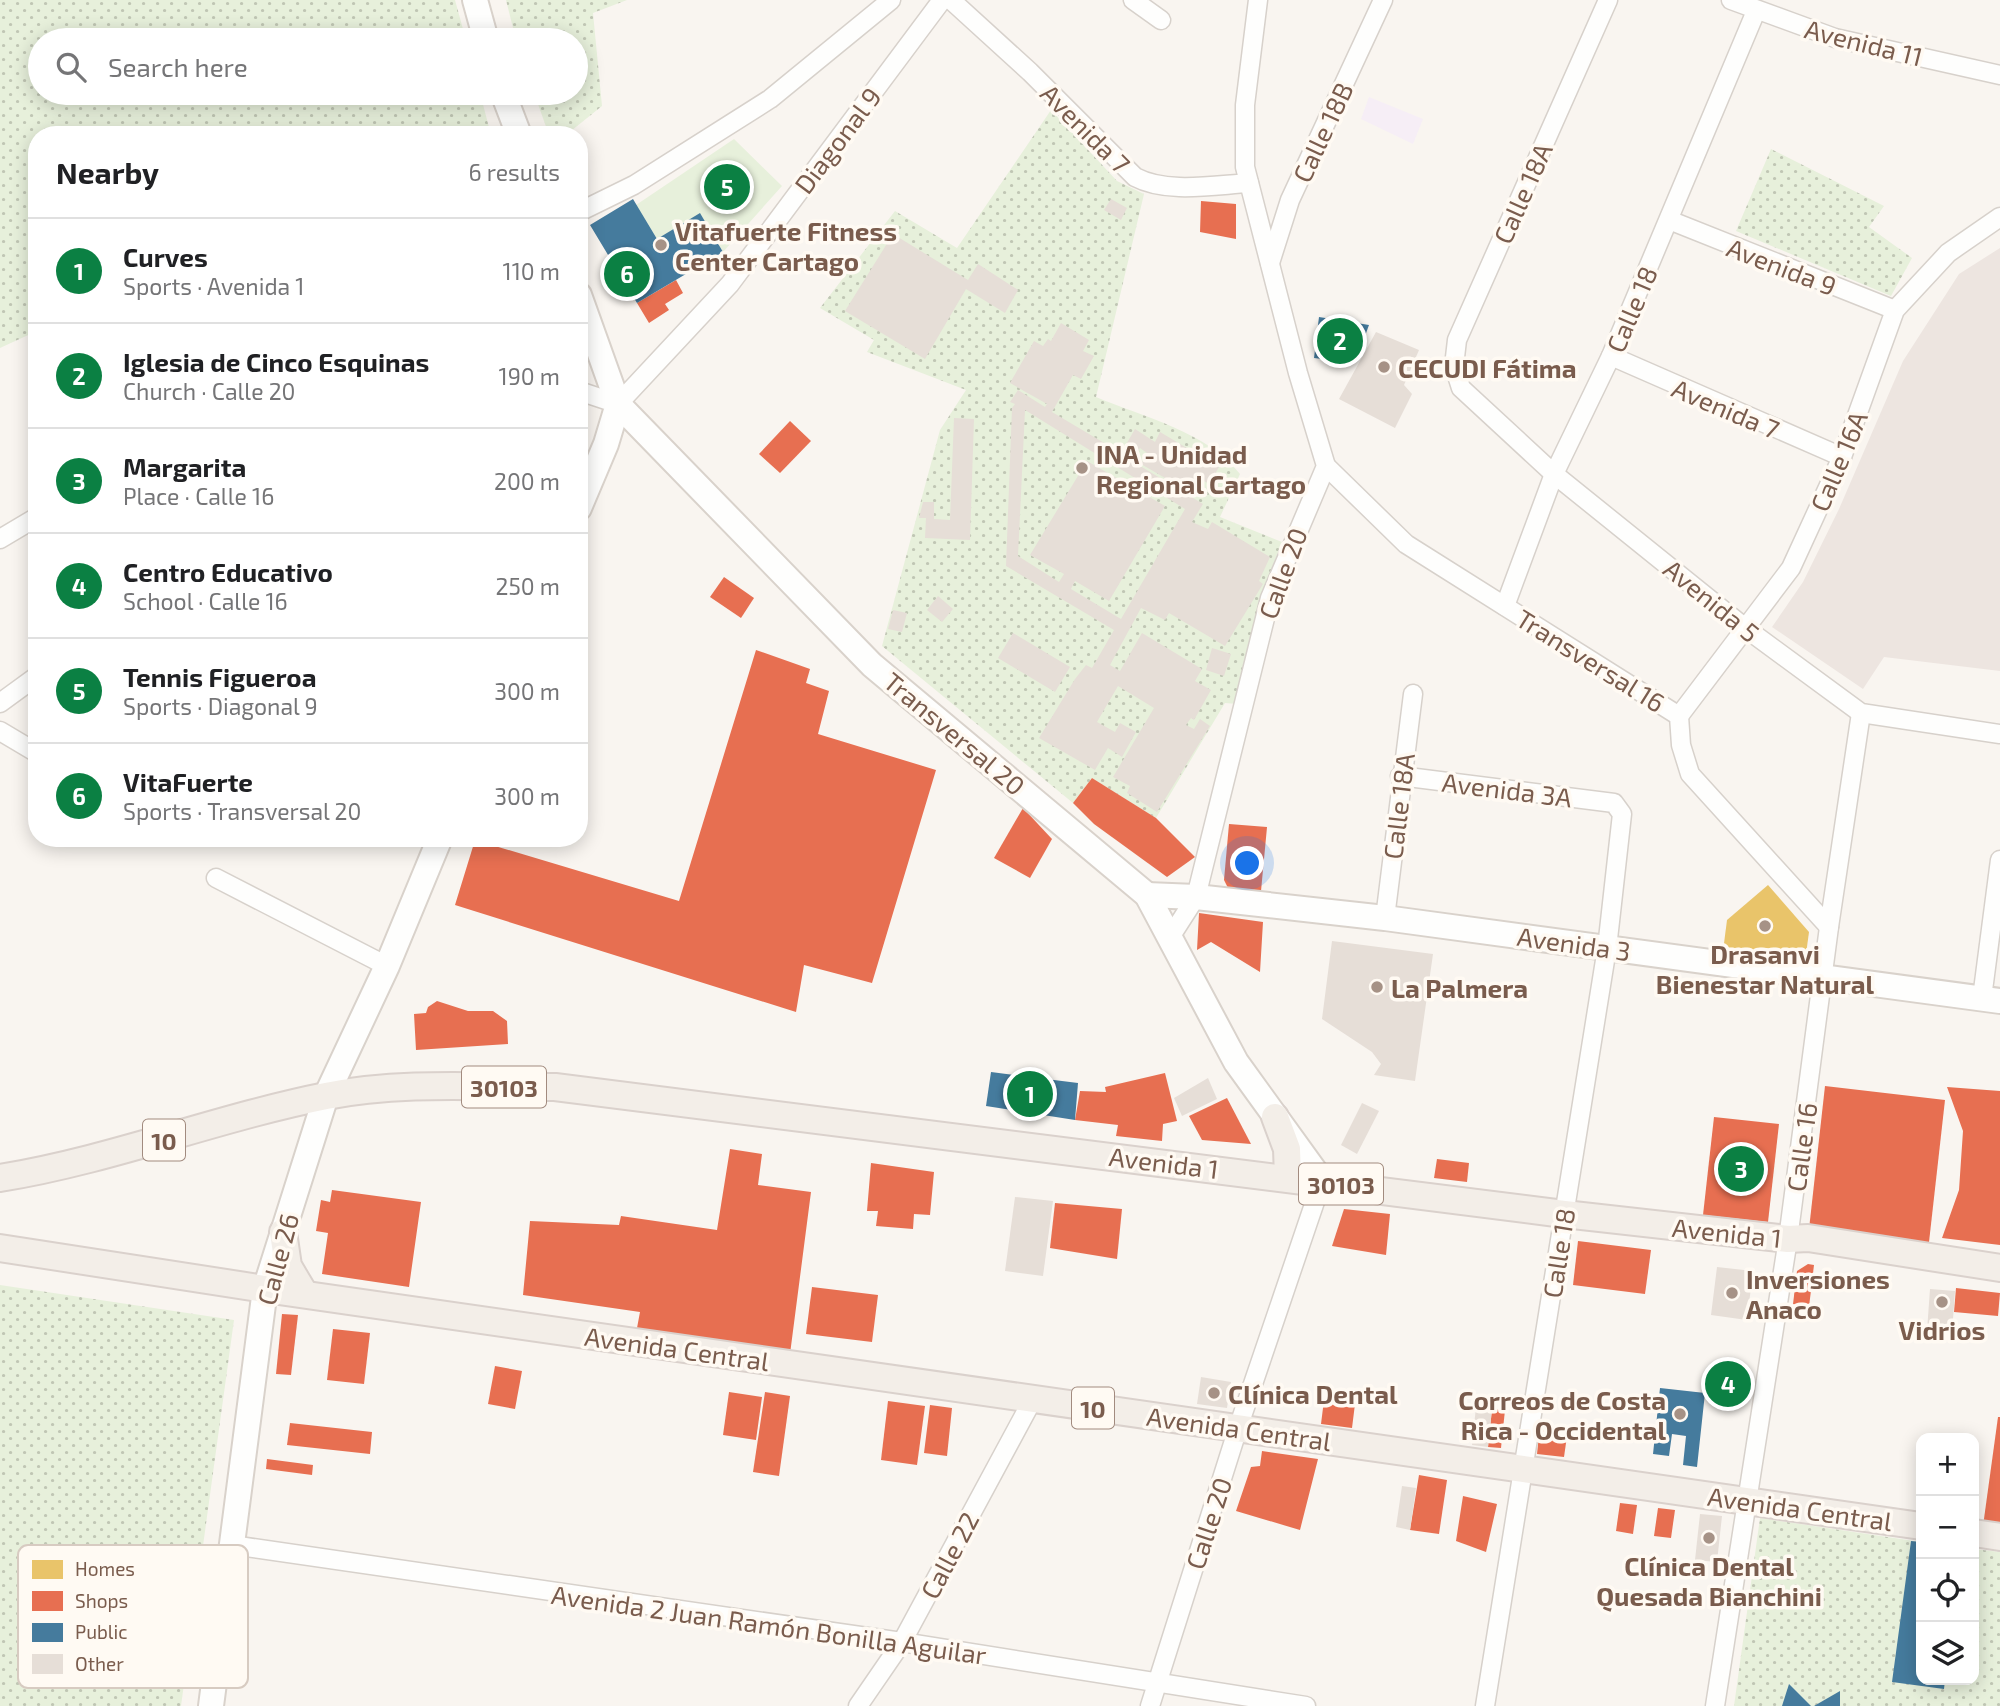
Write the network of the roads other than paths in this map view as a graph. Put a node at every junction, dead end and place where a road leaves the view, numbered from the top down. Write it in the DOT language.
graph roads {
  1 [pos="475,0"];
  2 [pos="891,0"];
  3 [pos="942,0"];
  4 [pos="951,0"];
  5 [pos="1133,0"];
  6 [pos="1258,0"];
  7 [pos="1383,0"];
  8 [pos="1608,0"];
  9 [pos="1731,0"];
  10 [pos="1756,11"];
  11 [pos="1161,20"];
  12 [pos="483,28"];
  13 [pos="2000,75"];
  14 [pos="508,105"];
  15 [pos="516,126"];
  16 [pos="1249,183"];
  17 [pos="588,208"];
  18 [pos="2000,217"];
  19 [pos="1670,220"];
  20 [pos="1269,267"];
  21 [pos="1895,310"];
  22 [pos="588,320"];
  23 [pos="1611,356"];
  24 [pos="1461,388"];
  25 [pos="588,394"];
  26 [pos="618,404"];
  27 [pos="1842,457"];
  28 [pos="1326,466"];
  29 [pos="1554,474"];
  30 [pos="588,487"];
  31 [pos="28,522"];
  32 [pos="0,539"];
  33 [pos="1506,606"];
  34 [pos="1744,627"];
  35 [pos="28,683"];
  36 [pos="1413,694"];
  37 [pos="0,704"];
  38 [pos="1861,713"];
  39 [pos="1679,716"];
  40 [pos="0,731"];
  41 [pos="2000,734"];
  42 [pos="28,748"];
  43 [pos="1401,776"];
  44 [pos="1614,803"];
  45 [pos="436,847"];
  46 [pos="2000,860"];
  47 [pos="216,878"];
  48 [pos="1147,895"];
  49 [pos="1196,897"];
  50 [pos="1385,918"];
  51 [pos="1829,927"];
  52 [pos="1170,939"];
  53 [pos="1607,948"];
  54 [pos="387,966"];
  55 [pos="1824,977"];
  56 [pos="1991,1000"];
  57 [pos="326,1096"];
  58 [pos="1275,1116"];
  59 [pos="1288,1177"];
  60 [pos="0,1178"];
  61 [pos="1322,1181"];
  62 [pos="1564,1214"];
  63 [pos="283,1232"];
  64 [pos="1788,1239"];
  65 [pos="0,1248"];
  66 [pos="2000,1268"];
  67 [pos="265,1289"];
  68 [pos="304,1293"];
  69 [pos="1033,1399"];
  70 [pos="1238,1428"];
  71 [pos="1523,1469"];
  72 [pos="1747,1501"];
  73 [pos="1916,1524"];
  74 [pos="1979,1534"];
  75 [pos="2000,1537"];
  76 [pos="232,1545"];
  77 [pos="248,1547"];
  78 [pos="902,1642"];
  79 [pos="1157,1685"];
  80 [pos="213,1688"];
  81 [pos="211,1706"];
  82 [pos="858,1706"];
  83 [pos="1150,1706"];
  84 [pos="1306,1706"];
  85 [pos="1485,1706"];
  86 [pos="1715,1706"];
  1 -- 12 [label="street"];
  2 -- 17 [label="street"];
  3 -- 26 [label="street, Diagonal 9"];
  4 -- 16 [label="street, Avenida 7"];
  5 -- 11 [label="street"];
  6 -- 16 [label="street"];
  7 -- 20 [label="street, Calle 18B"];
  8 -- 24 [label="street, Calle 18A"];
  9 -- 10 [label="street, Avenida 11"];
  10 -- 13 [label="street, Avenida 11"];
  10 -- 19 [label="street, Calle 18"];
  14 -- 15 [label="street"];
  16 -- 20 [label="street"];
  18 -- 21 [label="street, Calle 16A"];
  19 -- 21 [label="street, Avenida 9"];
  19 -- 23 [label="street, Calle 18"];
  20 -- 28 [label="street"];
  21 -- 27 [label="street, Calle 16A"];
  22 -- 26 [label="street, Transversal 20"];
  23 -- 27 [label="street, Avenida 7"];
  23 -- 29 [label="street, Calle 18"];
  24 -- 29 [label="street, Avenida 5"];
  25 -- 26 [label="street"];
  26 -- 30 [label="street"];
  26 -- 48 [label="street, Transversal 20"];
  27 -- 34 [label="street, Calle 16A"];
  28 -- 33 [label="street, Transversal 16"];
  28 -- 49 [label="street, Calle 20"];
  29 -- 33 [label="street, Calle 18"];
  29 -- 34 [label="street, Avenida 5"];
  31 -- 32 [label="street"];
  33 -- 39 [label="street, Transversal 16"];
  34 -- 38 [label="street, Avenida 5"];
  34 -- 39 [label="street, Calle 16A"];
  35 -- 37 [label="street"];
  36 -- 43 [label="street, Calle 18A"];
  38 -- 41 [label="street, Avenida 5"];
  38 -- 51 [label="street, Calle 16"];
  39 -- 51 [label="street, Transversal 16"];
  40 -- 42 [label="street"];
  43 -- 44 [label="street, Avenida 3A"];
  43 -- 50 [label="street, Calle 18A"];
  44 -- 53 [label="street, Calle 18"];
  45 -- 54 [label="street, Calle 26"];
  46 -- 56 [label="street"];
  47 -- 54 [label="street"];
  48 -- 49 [label="street, Avenida 3"];
  48 -- 52 [label="street, Transversal 20"];
  49 -- 50 [label="street, Avenida 3"];
  49 -- 52 [label="street, Calle 20"];
  50 -- 53 [label="street, Avenida 3"];
  51 -- 55 [label="street, Calle 16"];
  52 -- 58 [label="street, Transversal 20"];
  53 -- 55 [label="street, Avenida 3"];
  53 -- 62 [label="street, Calle 18"];
  54 -- 57 [label="street, Calle 26"];
  55 -- 56 [label="street, Avenida 3"];
  55 -- 64 [label="street, Calle 16"];
  57 -- 59 [label="main road, Avenida 1 / 30103"];
  57 -- 60 [label="main road, 10"];
  57 -- 63 [label="street, Calle 26"];
  58 -- 59 [label="main road"];
  58 -- 61 [label="street, Transversal 20"];
  59 -- 61 [label="main road, Avenida 1 / 30103"];
  61 -- 62 [label="main road, Avenida 1 / 30103"];
  61 -- 70 [label="street, Calle 20"];
  62 -- 64 [label="main road, Avenida 1 / 30103"];
  62 -- 71 [label="street, Calle 18"];
  63 -- 67 [label="street, Calle 26"];
  63 -- 68 [label="main road"];
  64 -- 66 [label="main road, Avenida 1 / 30103"];
  64 -- 72 [label="street, Calle 16"];
  65 -- 67 [label="main road, 10"];
  67 -- 68 [label="main road, Avenida Central / 10"];
  67 -- 76 [label="street, Calle 26"];
  68 -- 69 [label="main road, Avenida Central / 10"];
  69 -- 70 [label="main road, Avenida Central / 10"];
  69 -- 78 [label="street, Calle 22"];
  70 -- 71 [label="main road, Avenida Central / 10"];
  70 -- 79 [label="street, Calle 20"];
  71 -- 72 [label="main road, Avenida Central / 10"];
  71 -- 85 [label="street, Calle 18"];
  72 -- 73 [label="main road, Avenida Central / 10"];
  72 -- 86 [label="street, Calle 16"];
  74 -- 75 [label="main road"];
  77 -- 78 [label="street, Avenida 2 Juan Ramón Bonilla Aguilar"];
  78 -- 79 [label="street, Avenida 2 Juan Ramón Bonilla Aguilar"];
  78 -- 82 [label="street, Calle 22"];
  79 -- 83 [label="street, Calle 20"];
  79 -- 84 [label="street, Avenida 2 Juan Ramón Bonilla Aguilar"];
  80 -- 81 [label="street, Calle 26"];
}
